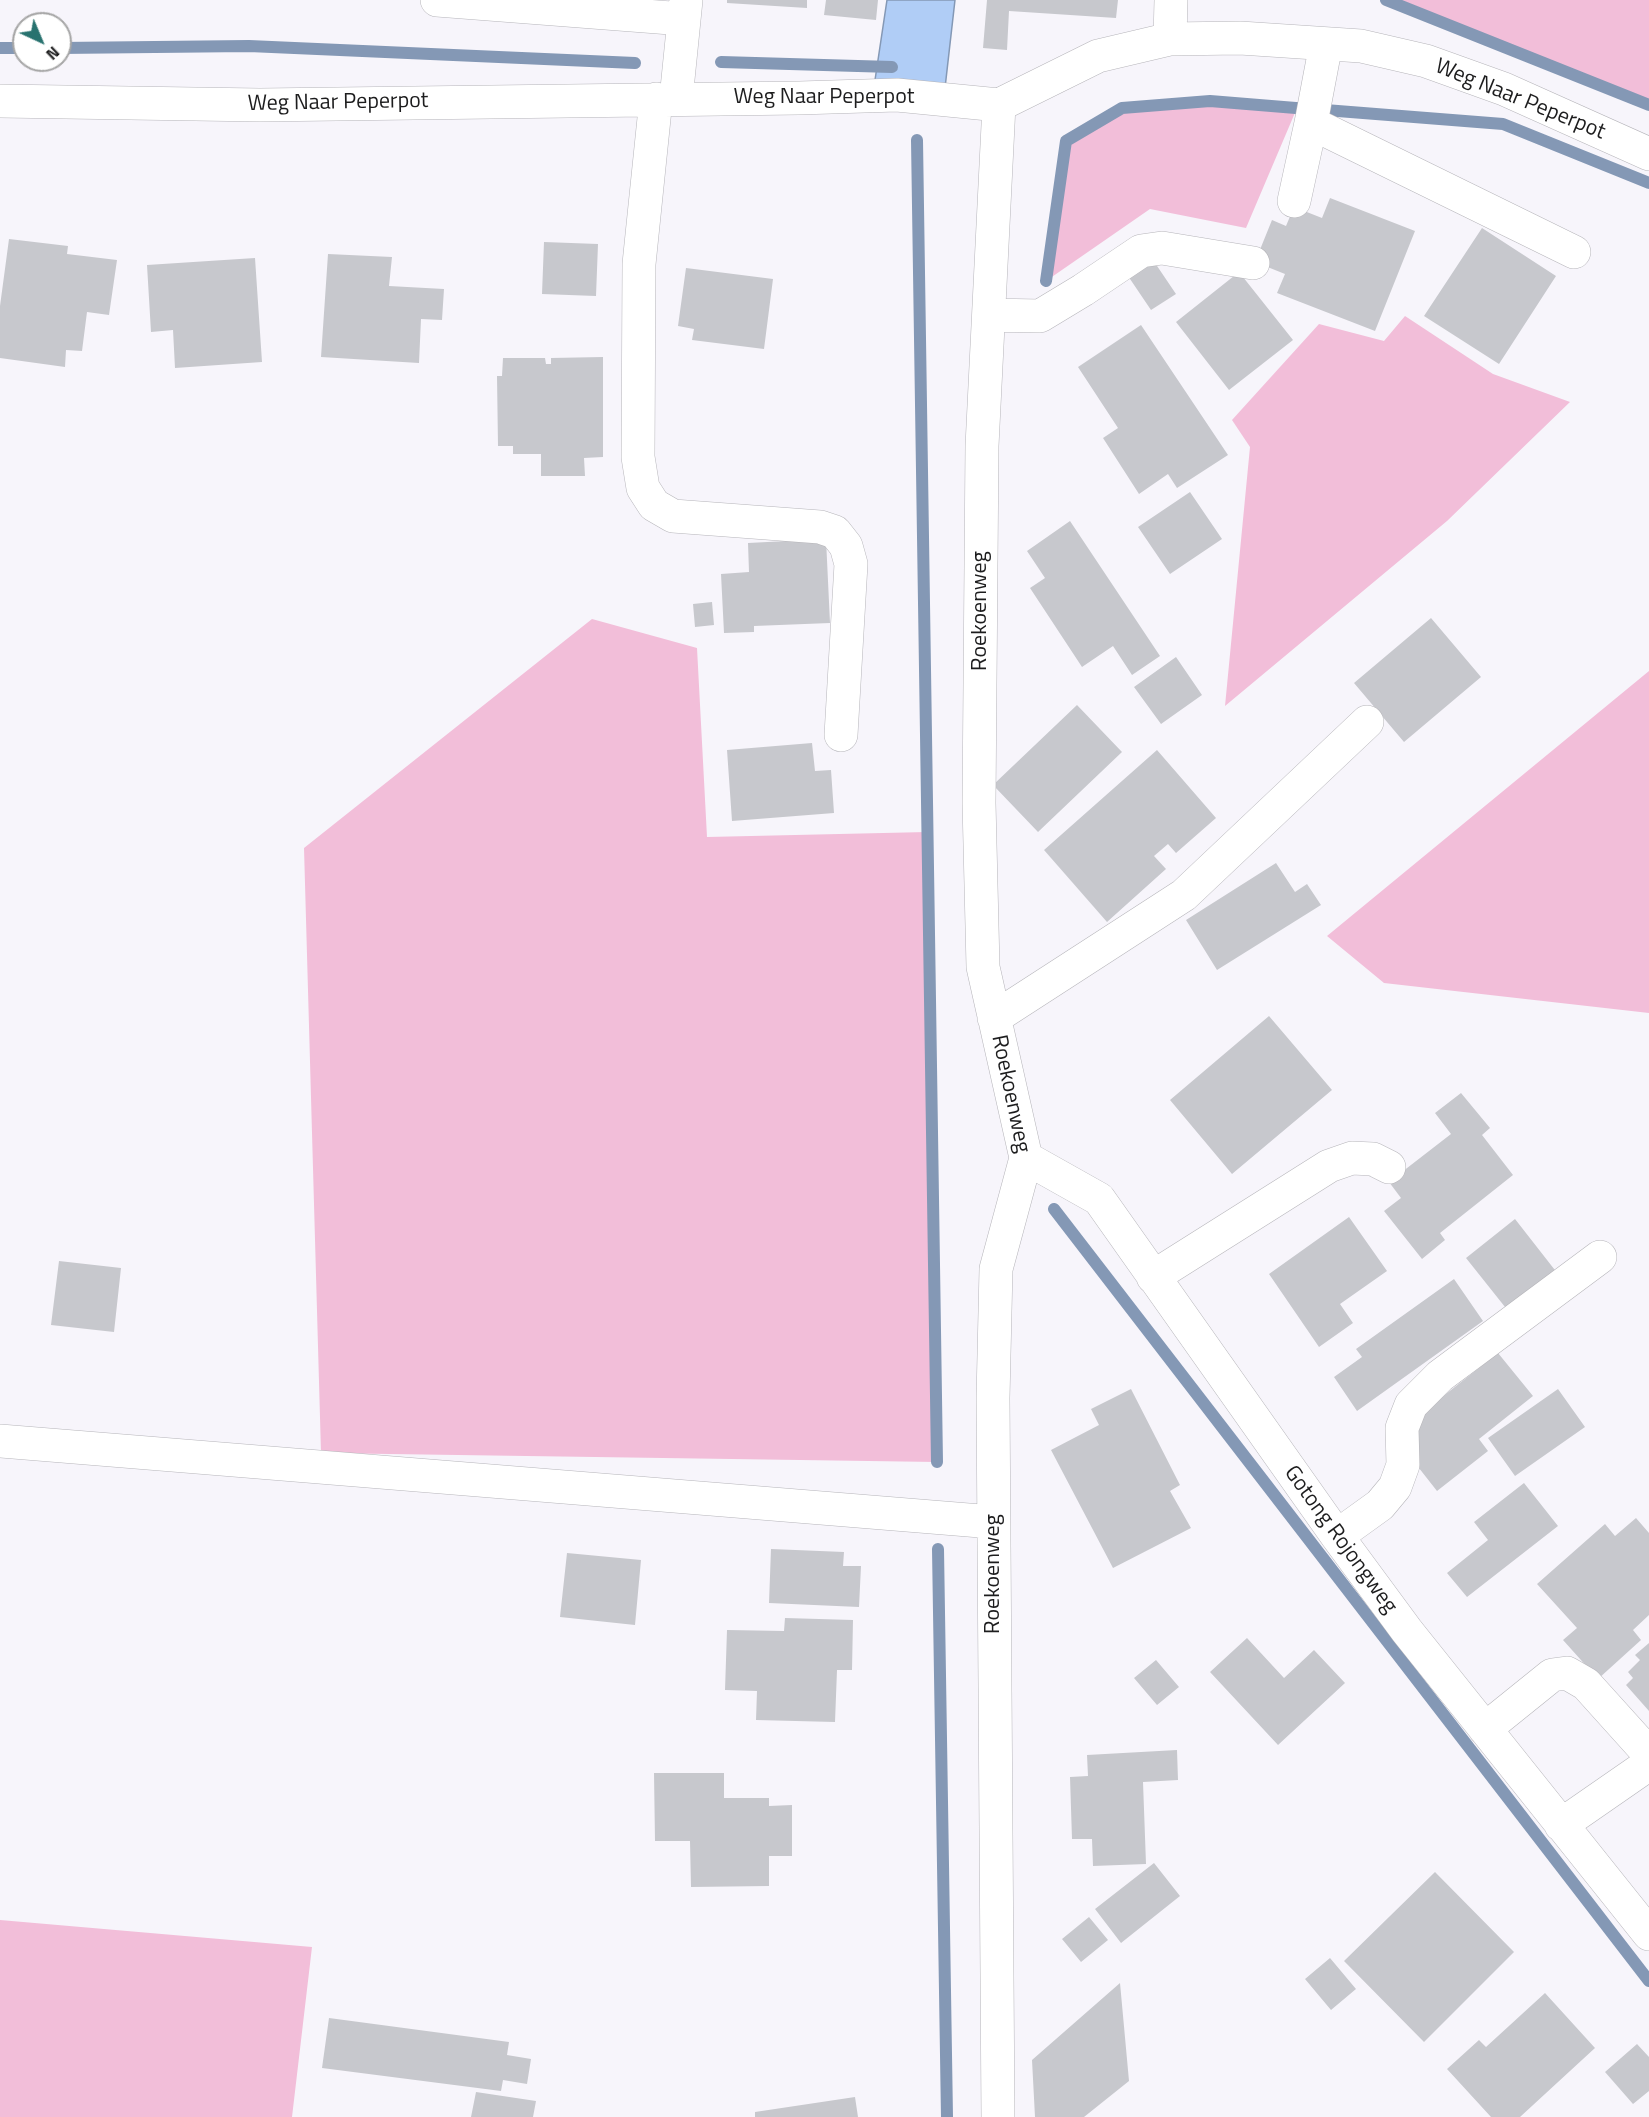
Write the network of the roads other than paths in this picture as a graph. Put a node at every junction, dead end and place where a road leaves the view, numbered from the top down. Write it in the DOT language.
graph roads {
  1 [pos="437,0"];
  2 [pos="1172,0"];
  3 [pos="685,9"];
  4 [pos="1170,39"];
  5 [pos="1326,44"];
  6 [pos="666,99"];
  7 [pos="0,101"];
  8 [pos="999,105"];
  9 [pos="1311,123"];
  10 [pos="1649,154"];
  11 [pos="1294,201"];
  12 [pos="1574,252"];
  13 [pos="1253,262"];
  14 [pos="988,315"];
  15 [pos="1367,722"];
  16 [pos="841,735"];
  17 [pos="994,1018"];
  18 [pos="1026,1158"];
  19 [pos="1389,1167"];
  20 [pos="1600,1257"];
  21 [pos="1154,1277"];
  22 [pos="0,1441"];
  23 [pos="993,1522"];
  24 [pos="1336,1536"];
  25 [pos="1485,1729"];
  26 [pos="1649,1754"];
  27 [pos="1649,1764"];
  28 [pos="1562,1825"];
  29 [pos="1649,1934"];
  30 [pos="998,2117"];
  1 -- 3 [label="street"];
  2 -- 4 [label="street"];
  3 -- 6 [label="street"];
  4 -- 5 [label="street, Weg Naar Peperpot"];
  4 -- 8 [label="street, Weg Naar Peperpot"];
  5 -- 9 [label="street"];
  5 -- 10 [label="street, Weg Naar Peperpot"];
  6 -- 7 [label="street, Weg Naar Peperpot"];
  6 -- 8 [label="street, Weg Naar Peperpot"];
  6 -- 16 [label="street"];
  8 -- 14 [label="street, Roekoenweg"];
  9 -- 11 [label="street"];
  9 -- 12 [label="street"];
  13 -- 14 [label="street"];
  14 -- 17 [label="street, Roekoenweg"];
  15 -- 17 [label="street"];
  17 -- 18 [label="street, Roekoenweg"];
  18 -- 21 [label="street, Gotong Rojongweg"];
  18 -- 23 [label="street, Roekoenweg"];
  19 -- 21 [label="street"];
  20 -- 24 [label="street"];
  21 -- 24 [label="street, Gotong Rojongweg"];
  22 -- 23 [label="street"];
  23 -- 30 [label="street, Roekoenweg"];
  24 -- 25 [label="street, Gotong Rojongweg"];
  25 -- 26 [label="street"];
  25 -- 28 [label="street, Gotong Rojongweg"];
  27 -- 28 [label="street"];
  28 -- 29 [label="street, Gotong Rojongweg"];
}
